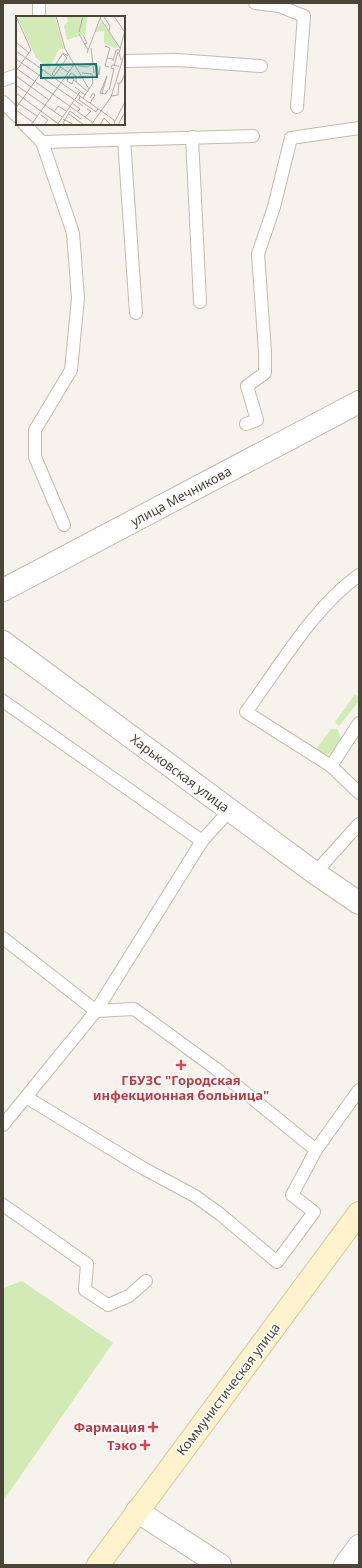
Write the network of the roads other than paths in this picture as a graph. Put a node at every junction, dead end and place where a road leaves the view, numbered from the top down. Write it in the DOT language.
graph roads {
  1 [pos="39,3"];
  2 [pos="255,3"];
  3 [pos="39,16"];
  4 [pos="125,61"];
  5 [pos="261,66"];
  6 [pos="16,75"];
  7 [pos="3,80"];
  8 [pos="3,102"];
  9 [pos="297,107"];
  10 [pos="16,115"];
  11 [pos="25,125"];
  12 [pos="359,128"];
  13 [pos="253,136"];
  14 [pos="192,138"];
  15 [pos="124,140"];
  16 [pos="42,142"];
  17 [pos="200,302"];
  18 [pos="136,313"];
  19 [pos="359,402"];
  20 [pos="246,424"];
  21 [pos="64,525"];
  22 [pos="359,575"];
  23 [pos="3,590"];
  24 [pos="3,642"];
  25 [pos="3,701"];
  26 [pos="359,723"];
  27 [pos="331,766"];
  28 [pos="359,793"];
  29 [pos="230,810"];
  30 [pos="359,824"];
  31 [pos="202,841"];
  32 [pos="315,873"];
  33 [pos="359,903"];
  34 [pos="3,938"];
  35 [pos="96,1011"];
  36 [pos="359,1090"];
  37 [pos="26,1097"];
  38 [pos="3,1125"];
  39 [pos="316,1150"];
  40 [pos="3,1205"];
  41 [pos="359,1213"];
  42 [pos="146,1281"];
  43 [pos="137,1511"];
  44 [pos="359,1546"];
  45 [pos="98,1565"];
  46 [pos="220,1565"];
  47 [pos="345,1565"];
  1 -- 3 [label="lane"];
  2 -- 9 [label="lane"];
  4 -- 5 [label="lane"];
  6 -- 7 [label="lane"];
  8 -- 10 [label="lane"];
  11 -- 16 [label="lane"];
  12 -- 20 [label="lane"];
  13 -- 14 [label="lane"];
  14 -- 15 [label="lane"];
  14 -- 17 [label="lane"];
  15 -- 16 [label="lane"];
  15 -- 18 [label="lane"];
  16 -- 21 [label="lane"];
  19 -- 23 [label="street, улица Мечникова"];
  22 -- 27 [label="lane"];
  24 -- 29 [label="street, Харьковская улица"];
  25 -- 31 [label="lane"];
  26 -- 27 [label="lane"];
  27 -- 28 [label="lane"];
  29 -- 31 [label="lane"];
  29 -- 32 [label="street, Харьковская улица"];
  30 -- 32 [label="lane"];
  31 -- 35 [label="lane"];
  32 -- 33 [label="street, Харьковская улица"];
  34 -- 35 [label="lane"];
  35 -- 37 [label="lane"];
  35 -- 39 [label="lane"];
  36 -- 39 [label="lane"];
  37 -- 38 [label="lane"];
  37 -- 39 [label="lane"];
  40 -- 42 [label="lane"];
  41 -- 43 [label="street, Коммунистическая улица"];
  43 -- 45 [label="street, Коммунистическая улица"];
  43 -- 46 [label="street"];
  44 -- 47 [label="street"];
}
